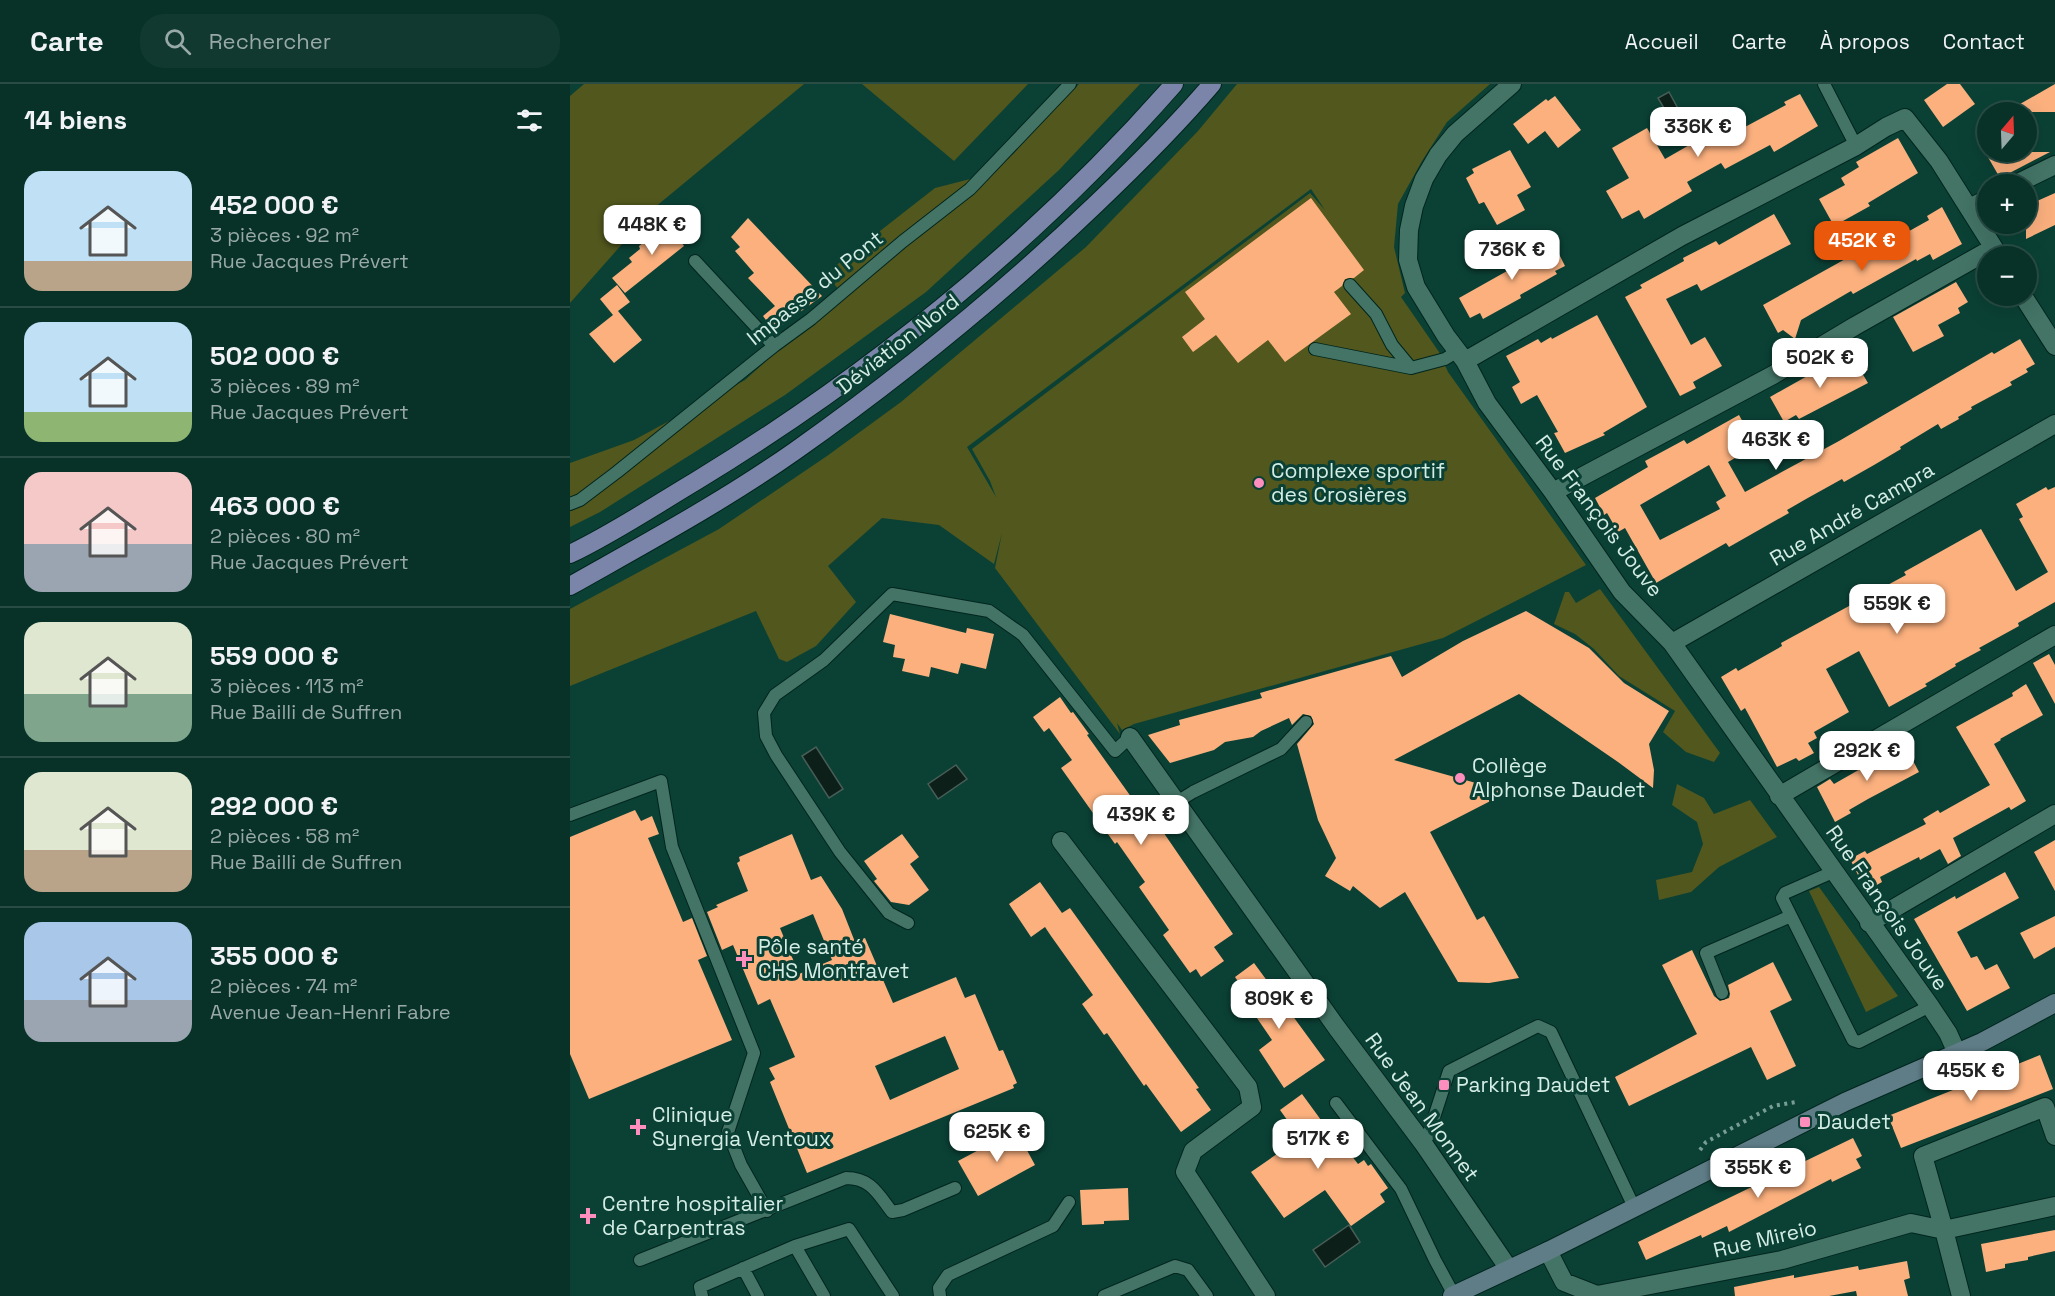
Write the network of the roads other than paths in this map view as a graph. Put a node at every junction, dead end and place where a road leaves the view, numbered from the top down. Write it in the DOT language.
graph roads {
  1 [pos="1070,84"];
  2 [pos="1174,84"];
  3 [pos="1212,84"];
  4 [pos="1512,84"];
  5 [pos="1824,84"];
  6 [pos="1856,146"];
  7 [pos="2055,165"];
  8 [pos="2037,174"];
  9 [pos="1977,204"];
  10 [pos="1969,208"];
  11 [pos="1992,246"];
  12 [pos="695,261"];
  13 [pos="1977,262"];
  14 [pos="1350,285"];
  15 [pos="2029,306"];
  16 [pos="774,346"];
  17 [pos="2055,346"];
  18 [pos="1315,349"];
  19 [pos="1461,356"];
  20 [pos="1411,368"];
  21 [pos="2055,424"];
  22 [pos="1553,492"];
  23 [pos="570,504"];
  24 [pos="570,554"];
  25 [pos="570,586"];
  26 [pos="2055,635"];
  27 [pos="1672,643"];
  28 [pos="1306,722"];
  29 [pos="1131,737"];
  30 [pos="1779,796"];
  31 [pos="1177,802"];
  32 [pos="2055,814"];
  33 [pos="570,815"];
  34 [pos="1060,841"];
  35 [pos="1835,872"];
  36 [pos="1791,916"];
  37 [pos="1869,922"];
  38 [pos="908,923"];
  39 [pos="1722,993"];
  40 [pos="2055,1003"];
  41 [pos="1930,1006"];
  42 [pos="1957,1053"];
  43 [pos="1336,1103"];
  44 [pos="2055,1136"];
  45 [pos="1423,1143"];
  46 [pos="955,1188"];
  47 [pos="1069,1202"];
  48 [pos="2055,1206"];
  49 [pos="1634,1207"];
  50 [pos="767,1211"];
  51 [pos="1944,1230"];
  52 [pos="795,1246"];
  53 [pos="1548,1251"];
  54 [pos="640,1260"];
  55 [pos="743,1268"];
  56 [pos="1509,1269"];
  57 [pos="1453,1295"];
  58 [pos="702,1296"];
  59 [pos="758,1296"];
  60 [pos="824,1296"];
  61 [pos="893,1296"];
  62 [pos="940,1296"];
  63 [pos="1104,1296"];
  64 [pos="1207,1296"];
  65 [pos="1266,1296"];
  66 [pos="1961,1296"];
  1 -- 16 [label="lane, Impasse du Pont"];
  2 -- 24 [label="main road, Déviation Nord"];
  3 -- 25 [label="main road, Déviation Nord"];
  4 -- 19 [label="street, Rue François Jouve"];
  5 -- 6 [label="lane"];
  6 -- 10 [label="street"];
  6 -- 19 [label="street"];
  7 -- 8 [label="street"];
  9 -- 10 [label="street"];
  10 -- 11 [label="street"];
  12 -- 16 [label="lane"];
  13 -- 22 [label="street"];
  14 -- 20 [label="lane"];
  15 -- 17 [label="street"];
  16 -- 23 [label="lane, Impasse du Pont"];
  18 -- 20 [label="lane"];
  19 -- 20 [label="lane"];
  19 -- 22 [label="street, Rue François Jouve"];
  21 -- 27 [label="street, Rue André Campra"];
  22 -- 27 [label="street, Rue François Jouve"];
  26 -- 30 [label="street"];
  27 -- 30 [label="street, Rue François Jouve"];
  28 -- 31 [label="lane"];
  29 -- 31 [label="street, Rue Jean Monnet"];
  29 -- 38 [label="lane"];
  30 -- 35 [label="street, Rue François Jouve"];
  31 -- 45 [label="street, Rue Jean Monnet"];
  32 -- 37 [label="street"];
  33 -- 50 [label="lane"];
  34 -- 65 [label="street"];
  35 -- 36 [label="lane"];
  35 -- 37 [label="street, Rue François Jouve"];
  36 -- 39 [label="lane"];
  36 -- 41 [label="lane"];
  37 -- 41 [label="street, Rue François Jouve"];
  40 -- 42 [label="main road"];
  41 -- 42 [label="street, Rue François Jouve"];
  42 -- 49 [label="main road"];
  43 -- 57 [label="lane"];
  44 -- 51 [label="street"];
  45 -- 49 [label="lane"];
  45 -- 56 [label="street, Rue Jean Monnet"];
  46 -- 50 [label="lane"];
  47 -- 62 [label="lane"];
  48 -- 51 [label="street"];
  49 -- 53 [label="main road"];
  50 -- 54 [label="lane"];
  51 -- 53 [label="street, Rue Mireio"];
  51 -- 66 [label="street"];
  52 -- 55 [label="lane"];
  52 -- 60 [label="lane"];
  52 -- 61 [label="lane"];
  53 -- 56 [label="main road"];
  55 -- 58 [label="lane"];
  55 -- 59 [label="lane"];
  56 -- 57 [label="main road"];
  63 -- 64 [label="lane"];
}
